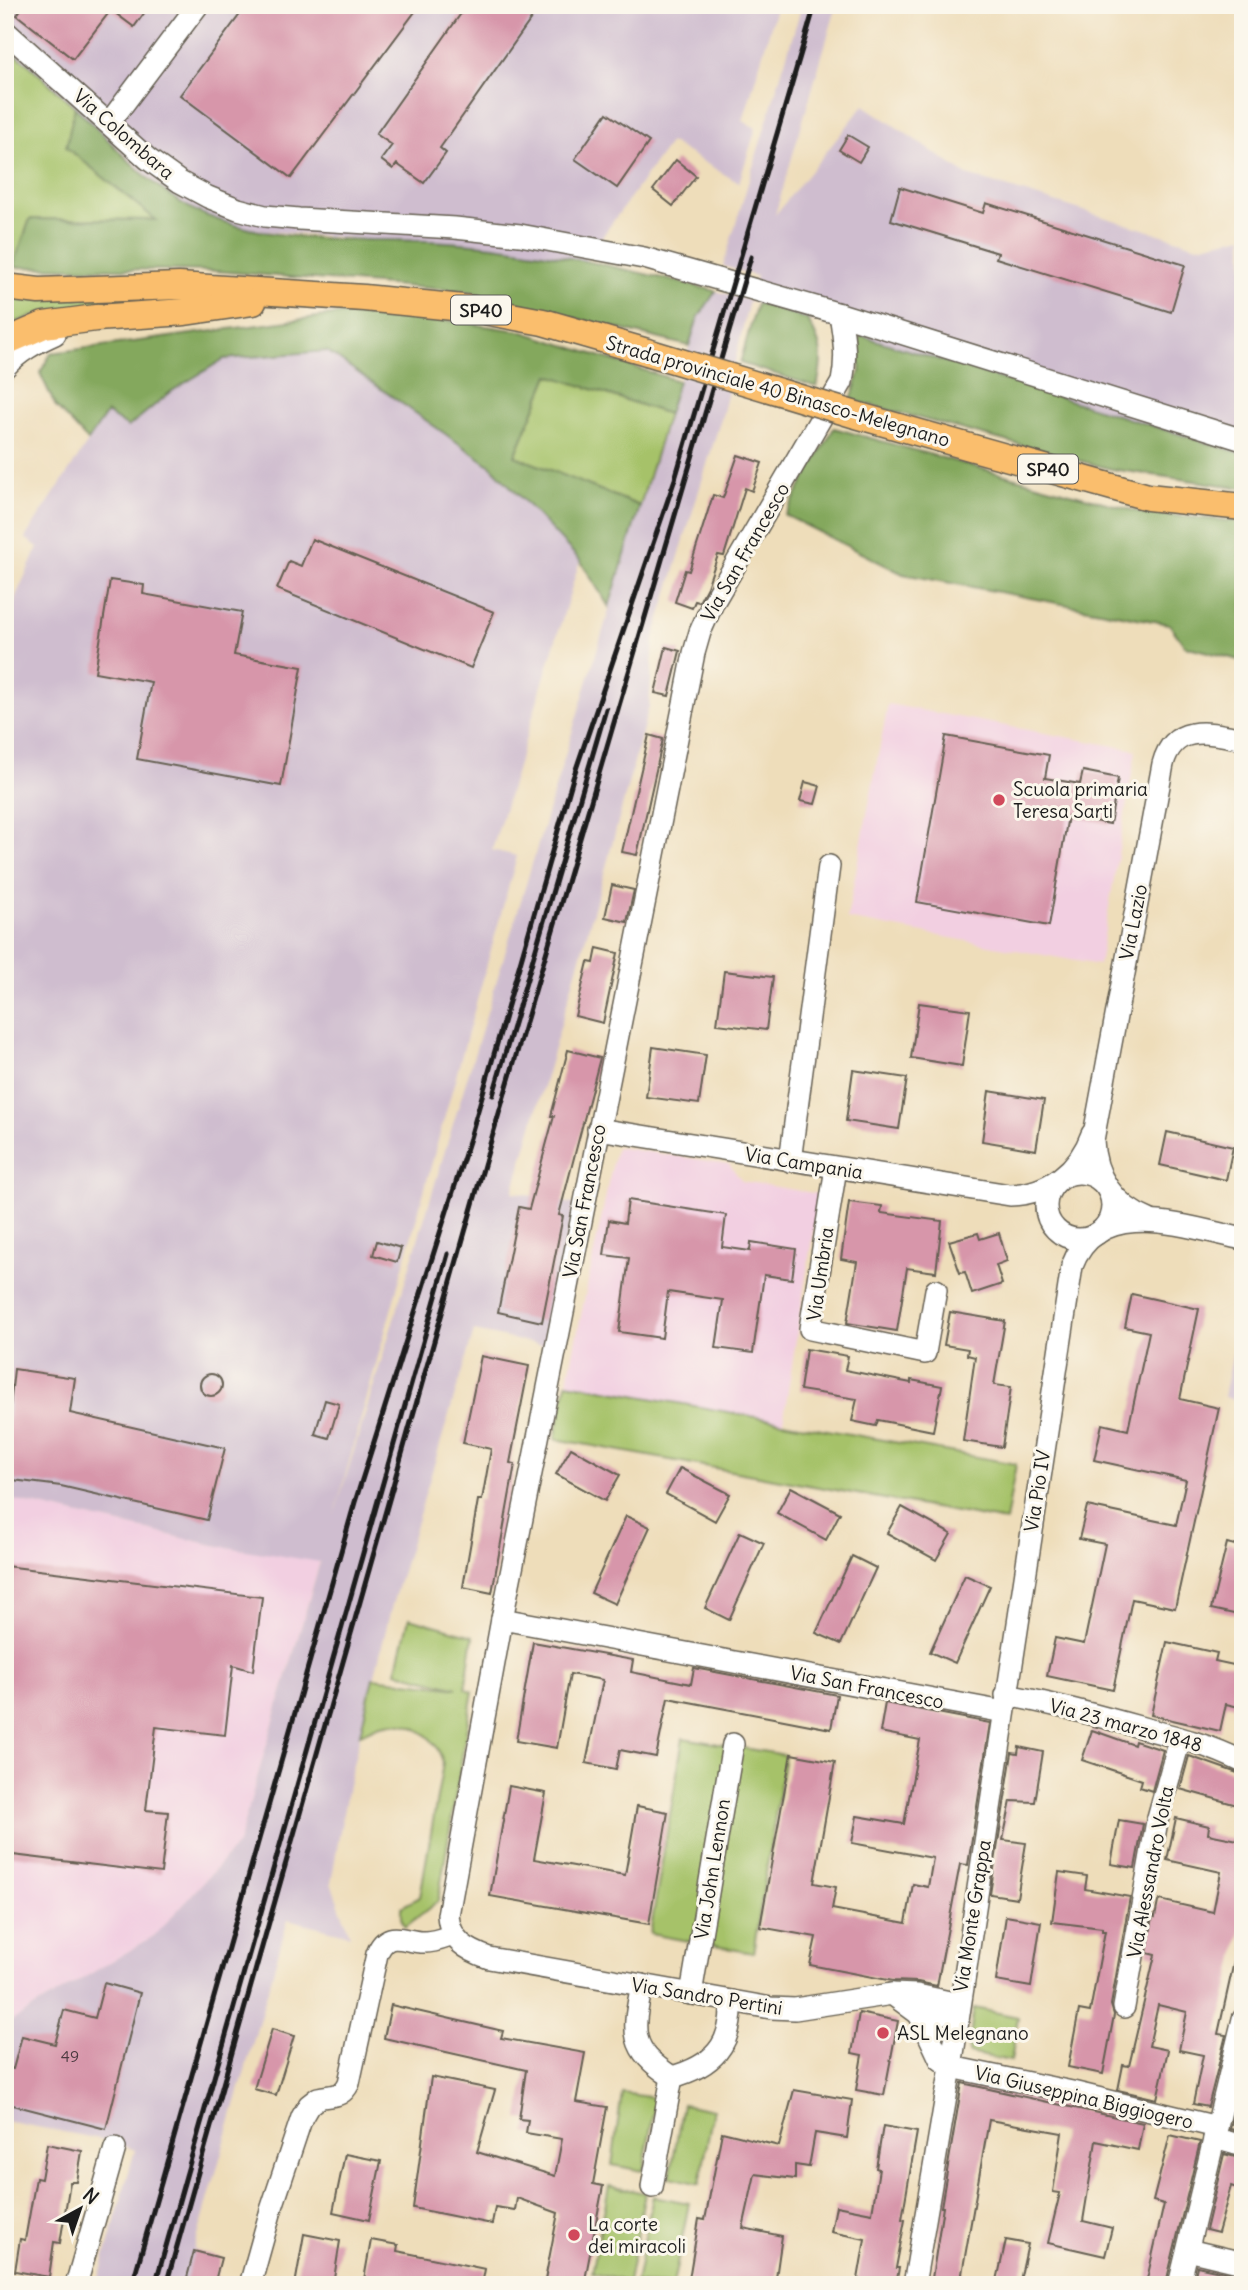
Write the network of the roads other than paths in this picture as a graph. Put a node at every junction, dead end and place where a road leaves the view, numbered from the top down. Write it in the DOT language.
graph roads {
  1 [pos="198,5"];
  2 [pos="5,31"];
  3 [pos="109,123"];
  4 [pos="5,287"];
  5 [pos="310,293"];
  6 [pos="840,314"];
  7 [pos="96,318"];
  8 [pos="5,342"];
  9 [pos="5,367"];
  10 [pos="1243,440"];
  11 [pos="1243,507"];
  12 [pos="1243,738"];
  13 [pos="829,866"];
  14 [pos="598,1129"];
  15 [pos="1093,1131"];
  16 [pos="790,1161"];
  17 [pos="836,1168"];
  18 [pos="1058,1181"];
  19 [pos="1105,1186"];
  20 [pos="1010,1195"];
  21 [pos="1151,1221"];
  22 [pos="1052,1226"];
  23 [pos="1099,1233"];
  24 [pos="1243,1239"];
  25 [pos="1071,1271"];
  26 [pos="936,1290"];
  27 [pos="502,1619"];
  28 [pos="1005,1704"];
  29 [pos="1180,1738"];
  30 [pos="733,1744"];
  31 [pos="1243,1762"];
  32 [pos="453,1936"];
  33 [pos="642,1986"];
  34 [pos="691,1994"];
  35 [pos="892,1994"];
  36 [pos="731,2001"];
  37 [pos="959,2004"];
  38 [pos="1124,2007"];
  39 [pos="919,2014"];
  40 [pos="1243,2019"];
  41 [pos="951,2067"];
  42 [pos="672,2077"];
  43 [pos="1216,2132"];
  44 [pos="1243,2146"];
  45 [pos="115,2148"];
  46 [pos="652,2187"];
  47 [pos="1188,2250"];
  48 [pos="1243,2263"];
  49 [pos="76,2285"];
  50 [pos="250,2285"];
  51 [pos="914,2285"];
  52 [pos="1179,2285"];
  1 -- 3 [label="street"];
  2 -- 3 [label="street, Via Colombara"];
  3 -- 6 [label="street, Via Colombara"];
  4 -- 5 [label="main road, Strada provinciale 40 Binasco-Melegnano / SP40"];
  5 -- 7 [label="main road, Strada provinciale 40 Binasco-Melegnano / SP40"];
  5 -- 11 [label="main road, Strada provinciale 40 Binasco-Melegnano / SP40, bridge"];
  6 -- 10 [label="street, Via Colombara"];
  6 -- 14 [label="street, Via San Francesco"];
  7 -- 8 [label="main road, Strada provinciale 40 Binasco-Melegnano / SP40"];
  7 -- 9 [label="street"];
  12 -- 15 [label="street, Via Lazio"];
  13 -- 16 [label="street"];
  14 -- 16 [label="street, Via Campania"];
  14 -- 27 [label="street, Via San Francesco"];
  15 -- 18 [label="street, Via Lazio"];
  15 -- 19 [label="street, Via Lazio"];
  16 -- 17 [label="street, Via Campania"];
  17 -- 20 [label="street, Via Campania"];
  17 -- 26 [label="street, Via Umbria"];
  18 -- 19 [label="street"];
  18 -- 20 [label="street, Via Campania"];
  18 -- 22 [label="street"];
  19 -- 21 [label="street"];
  19 -- 23 [label="street"];
  20 -- 22 [label="street, Via Campania"];
  21 -- 23 [label="street"];
  21 -- 24 [label="street"];
  22 -- 23 [label="street"];
  22 -- 25 [label="street, Via Pio IV"];
  23 -- 25 [label="street, Via Pio IV"];
  25 -- 28 [label="street, Via Pio IV"];
  27 -- 28 [label="street, Via San Francesco"];
  27 -- 32 [label="street"];
  28 -- 29 [label="street, Via 23 marzo 1848"];
  28 -- 37 [label="street, Via Monte Grappa"];
  29 -- 31 [label="street, Via 23 marzo 1848"];
  29 -- 38 [label="street, Via Alessandro Volta"];
  30 -- 34 [label="street, Via John Lennon"];
  32 -- 33 [label="street, Via Sandro Pertini"];
  32 -- 50 [label="street"];
  33 -- 34 [label="street, Via Sandro Pertini"];
  33 -- 42 [label="street"];
  34 -- 36 [label="street, Via Sandro Pertini"];
  35 -- 36 [label="street, Via Sandro Pertini"];
  35 -- 37 [label="street, Via Sandro Pertini"];
  35 -- 39 [label="street"];
  36 -- 42 [label="street"];
  37 -- 39 [label="street"];
  37 -- 41 [label="street, Via Monte Grappa"];
  39 -- 41 [label="street"];
  40 -- 43 [label="street"];
  41 -- 43 [label="street, Via Giuseppina Biggiogero"];
  41 -- 51 [label="street, Via Monte Grappa"];
  42 -- 46 [label="street"];
  43 -- 44 [label="street, Via Giuseppina Biggiogero"];
  43 -- 47 [label="street"];
  45 -- 49 [label="street"];
  47 -- 48 [label="street"];
  47 -- 52 [label="street"];
}
